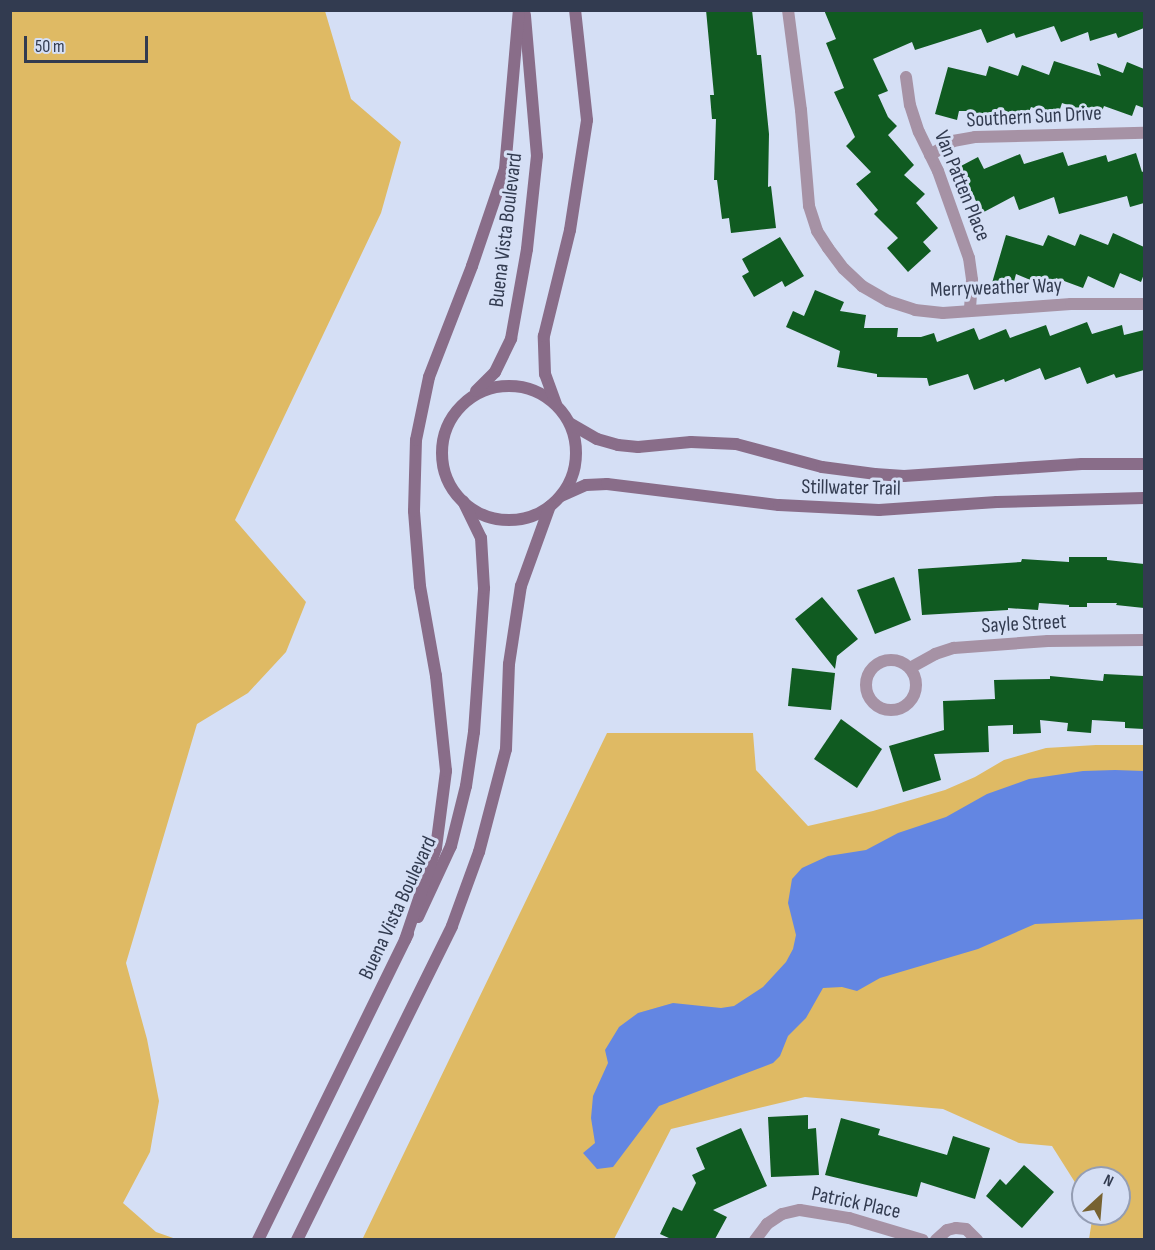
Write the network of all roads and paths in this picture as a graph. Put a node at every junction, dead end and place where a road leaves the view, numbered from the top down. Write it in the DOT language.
graph roads {
  1 [pos="519,10"];
  2 [pos="525,10"];
  3 [pos="575,10"];
  4 [pos="788,10"];
  5 [pos="906,77"];
  6 [pos="1144,133"];
  7 [pos="930,155"];
  8 [pos="1144,304"];
  9 [pos="970,311"];
  10 [pos="465,401"];
  11 [pos="556,404"];
  12 [pos="571,424"];
  13 [pos="1144,464"];
  14 [pos="561,496"];
  15 [pos="1144,498"];
  16 [pos="463,501"];
  17 [pos="550,506"];
  18 [pos="1144,640"];
  19 [pos="910,668"];
  20 [pos="405,940"];
  21 [pos="258,1239"];
  22 [pos="297,1239"];
  23 [pos="755,1239"];
  24 [pos="923,1239"];
  25 [pos="936,1239"];
  26 [pos="977,1239"];
  1 -- 20 [label="main road"];
  2 -- 10 [label="main road, Buena Vista Boulevard"];
  3 -- 11 [label="main road, Buena Vista Boulevard"];
  4 -- 9 [label="street, Merryweather Way"];
  5 -- 7 [label="street, Van Patten Place"];
  6 -- 7 [label="street, Southern Sun Drive"];
  7 -- 9 [label="street, Van Patten Place"];
  8 -- 9 [label="street, Merryweather Way"];
  10 -- 11 [label="main road, Buena Vista Boulevard"];
  10 -- 16 [label="main road, Buena Vista Boulevard"];
  11 -- 12 [label="main road, Buena Vista Boulevard"];
  12 -- 13 [label="main road, Stillwater Trail"];
  12 -- 14 [label="main road, Buena Vista Boulevard"];
  14 -- 15 [label="main road, Stillwater Trail"];
  14 -- 17 [label="main road, Buena Vista Boulevard"];
  16 -- 17 [label="main road, Buena Vista Boulevard"];
  16 -- 20 [label="main road, Buena Vista Boulevard"];
  17 -- 22 [label="main road, Buena Vista Boulevard"];
  18 -- 19 [label="street, Sayle Street"];
  19 -- 19 [label="street"];
  20 -- 21 [label="main road, Buena Vista Boulevard"];
  23 -- 24 [label="street, Patrick Place"];
  25 -- 26 [label="street"];
}
